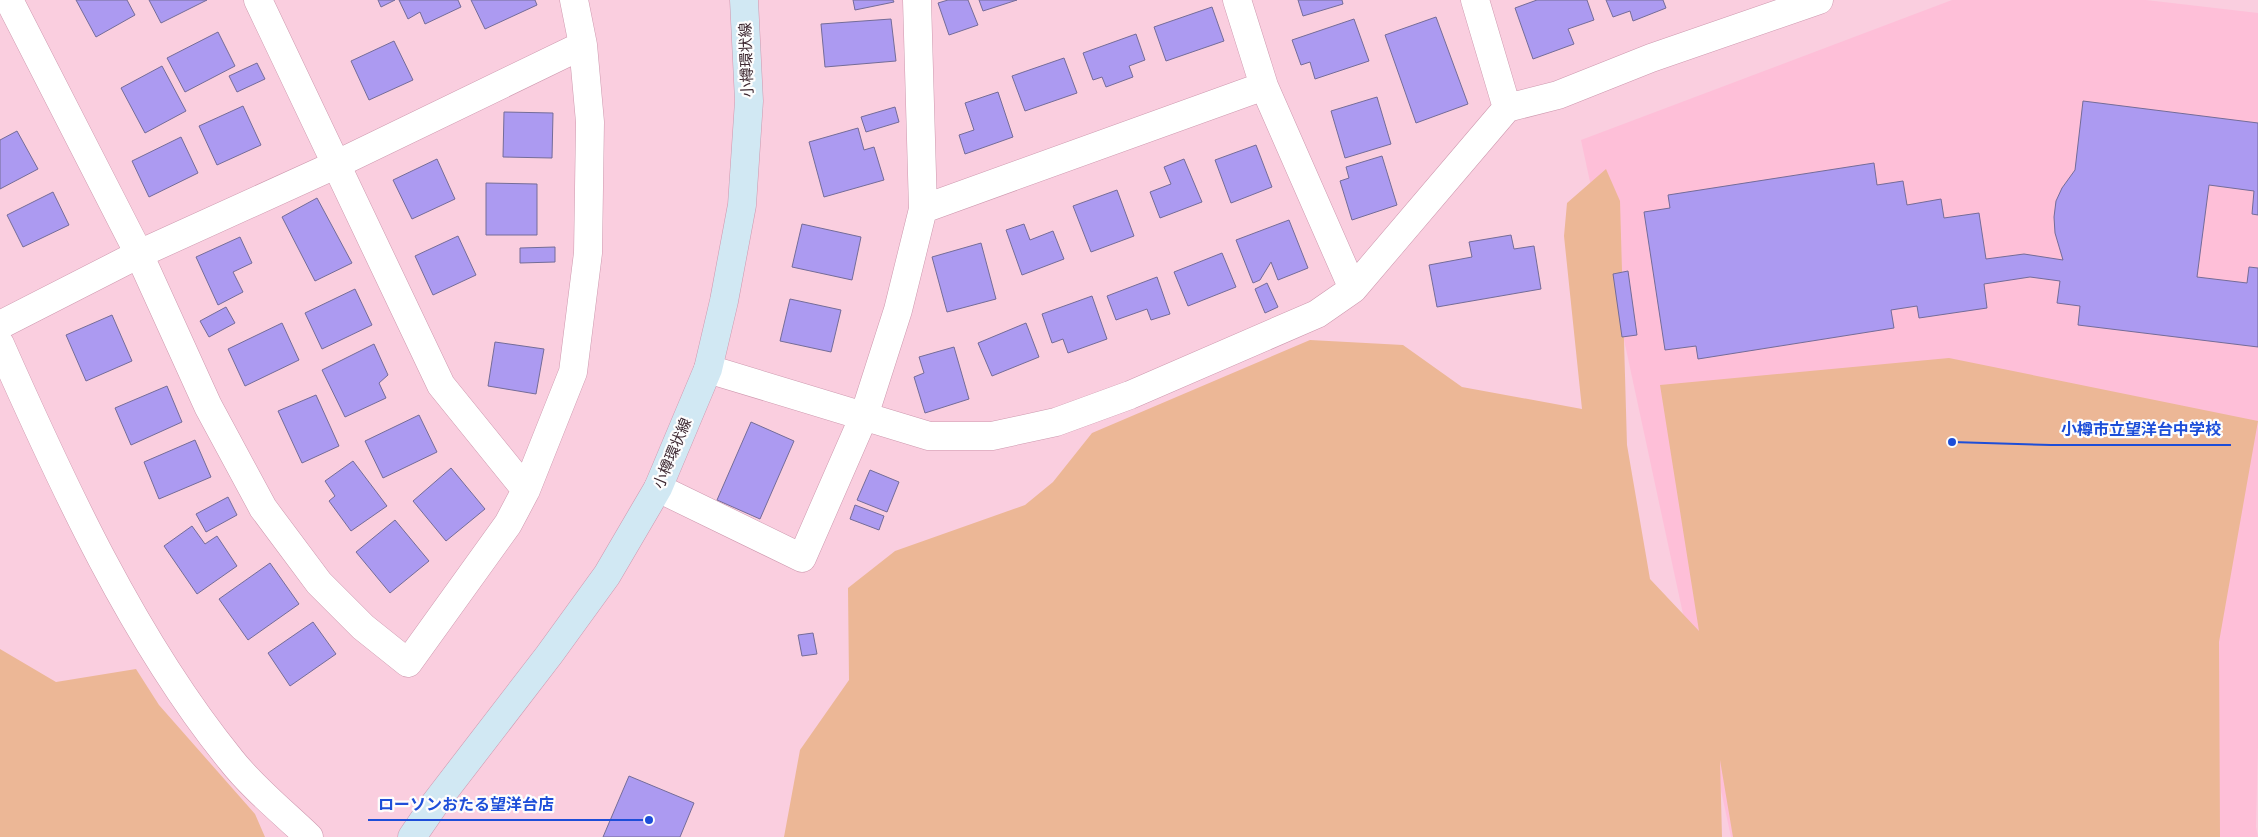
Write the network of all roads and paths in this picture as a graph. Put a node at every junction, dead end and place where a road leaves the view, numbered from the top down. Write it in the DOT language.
graph roads {
  1 [pos="9,0"];
  2 [pos="258,0"];
  3 [pos="574,0"];
  4 [pos="744,0"];
  5 [pos="917,0"];
  6 [pos="1237,0"];
  7 [pos="1474,0"];
  8 [pos="1819,0"];
  9 [pos="583,45"];
  10 [pos="1264,86"];
  11 [pos="1507,108"];
  12 [pos="335,165"];
  13 [pos="923,209"];
  14 [pos="139,254"];
  15 [pos="1353,289"];
  16 [pos="0,325"];
  17 [pos="0,344"];
  18 [pos="708,369"];
  19 [pos="864,416"];
  20 [pos="658,488"];
  21 [pos="526,490"];
  22 [pos="309,837"];
  23 [pos="412,837"];
  1 -- 14 [label="street"];
  2 -- 12 [label="street"];
  3 -- 9 [label="street"];
  4 -- 18 [label="main road, 小樽環状線"];
  5 -- 13 [label="street"];
  6 -- 10 [label="street"];
  7 -- 11 [label="street"];
  8 -- 11 [label="street"];
  9 -- 12 [label="street"];
  9 -- 21 [label="street"];
  10 -- 13 [label="street"];
  10 -- 15 [label="street"];
  11 -- 15 [label="street"];
  12 -- 14 [label="street"];
  12 -- 21 [label="street"];
  13 -- 19 [label="street"];
  14 -- 16 [label="street"];
  14 -- 21 [label="street"];
  15 -- 19 [label="street"];
  17 -- 22 [label="street"];
  18 -- 19 [label="street"];
  18 -- 20 [label="main road, 小樽環状線"];
  19 -- 20 [label="street"];
  20 -- 23 [label="main road, 小樽環状線"];
}
